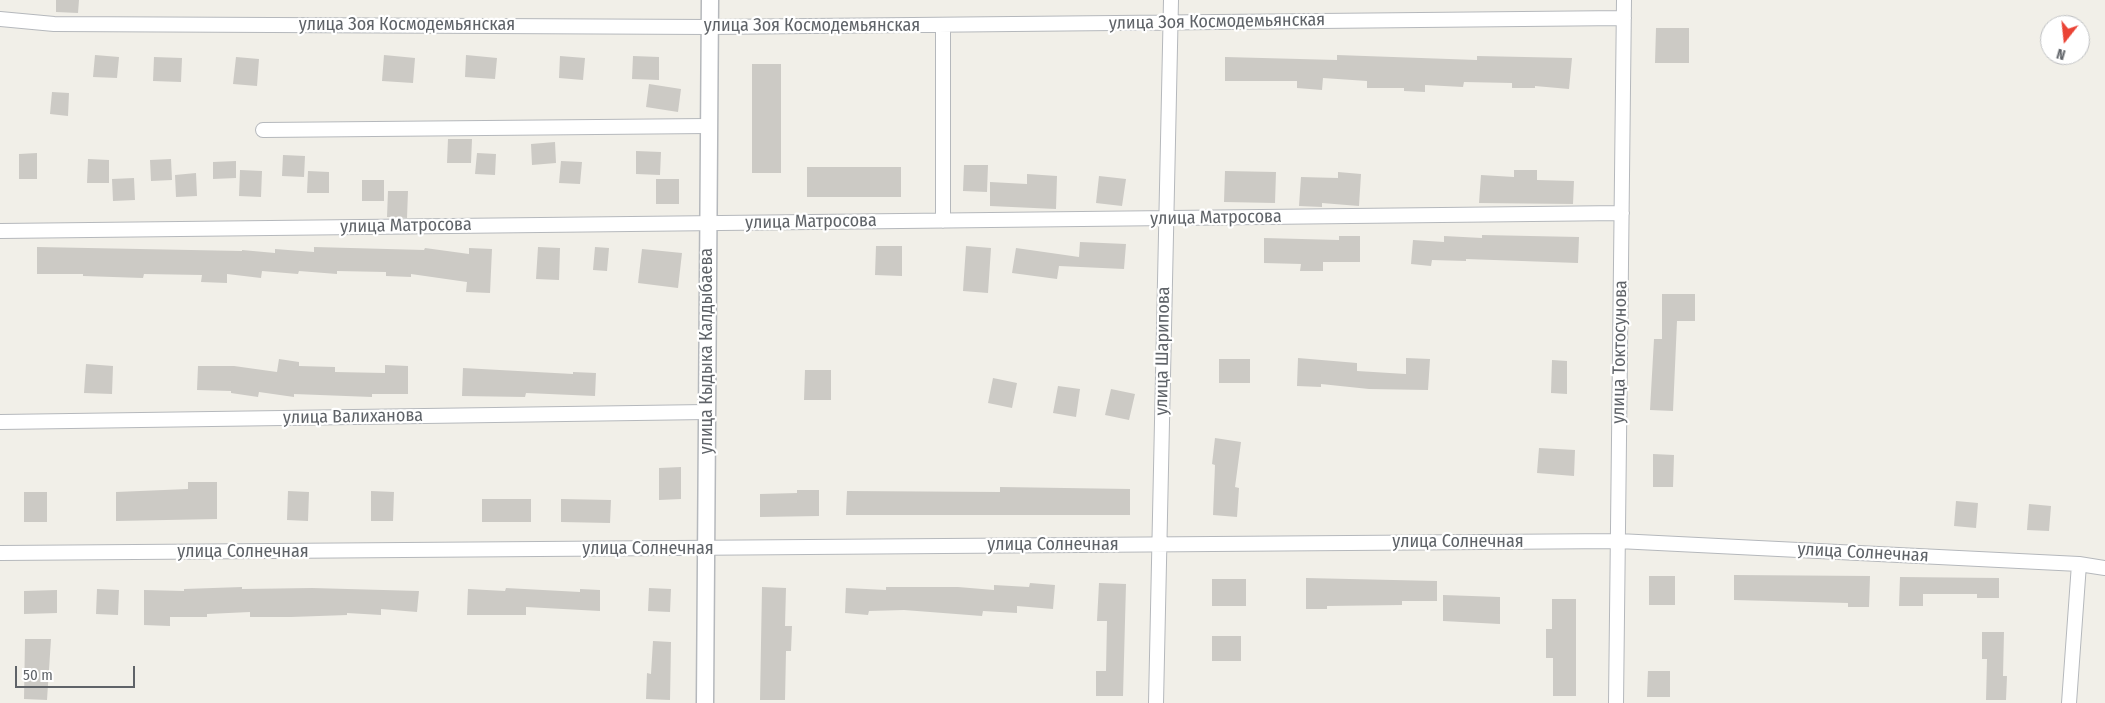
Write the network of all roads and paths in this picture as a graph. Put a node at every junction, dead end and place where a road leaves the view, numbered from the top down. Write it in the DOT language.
graph roads {
  1 [pos="710,0"];
  2 [pos="1171,0"];
  3 [pos="1624,0"];
  4 [pos="1624,18"];
  5 [pos="0,19"];
  6 [pos="1170,22"];
  7 [pos="943,25"];
  8 [pos="709,27"];
  9 [pos="708,126"];
  10 [pos="263,130"];
  11 [pos="1622,213"];
  12 [pos="1166,218"];
  13 [pos="943,220"];
  14 [pos="708,223"];
  15 [pos="0,231"];
  16 [pos="707,412"];
  17 [pos="0,422"];
  18 [pos="1618,541"];
  19 [pos="1159,545"];
  20 [pos="706,548"];
  21 [pos="0,553"];
  22 [pos="2079,564"];
  23 [pos="2105,568"];
  24 [pos="705,703"];
  25 [pos="1156,703"];
  26 [pos="1616,703"];
  27 [pos="2069,703"];
  1 -- 8 [label="street, улица Кыдыка Калдыбаева"];
  2 -- 6 [label="street, улица Шарипова"];
  3 -- 4 [label="street, улица Токтосунова"];
  4 -- 6 [label="street, улица Зоя Космодемьянская"];
  4 -- 11 [label="street, улица Токтосунова"];
  5 -- 8 [label="street, улица Зоя Космодемьянская"];
  6 -- 7 [label="street, улица Зоя Космодемьянская"];
  6 -- 12 [label="street, улица Шарипова"];
  7 -- 8 [label="street, улица Зоя Космодемьянская"];
  7 -- 13 [label="street"];
  8 -- 9 [label="street, улица Кыдыка Калдыбаева"];
  9 -- 10 [label="street"];
  9 -- 14 [label="street, улица Кыдыка Калдыбаева"];
  11 -- 12 [label="street, улица Матросова"];
  11 -- 18 [label="street, улица Токтосунова"];
  12 -- 13 [label="street, улица Матросова"];
  12 -- 19 [label="street, улица Шарипова"];
  13 -- 14 [label="street, улица Матросова"];
  14 -- 15 [label="street, улица Матросова"];
  14 -- 16 [label="street, улица Кыдыка Калдыбаева"];
  16 -- 17 [label="street, улица Валиханова"];
  16 -- 20 [label="street, улица Кыдыка Калдыбаева"];
  18 -- 19 [label="street, улица Солнечная"];
  18 -- 22 [label="street, улица Солнечная"];
  18 -- 26 [label="street, улица Токтосунова"];
  19 -- 20 [label="street, улица Солнечная"];
  19 -- 25 [label="street, улица Шарипова"];
  20 -- 21 [label="street, улица Солнечная"];
  20 -- 24 [label="street, улица Кыдыка Калдыбаева"];
  22 -- 23 [label="street, улица Солнечная"];
  22 -- 27 [label="street"];
}
